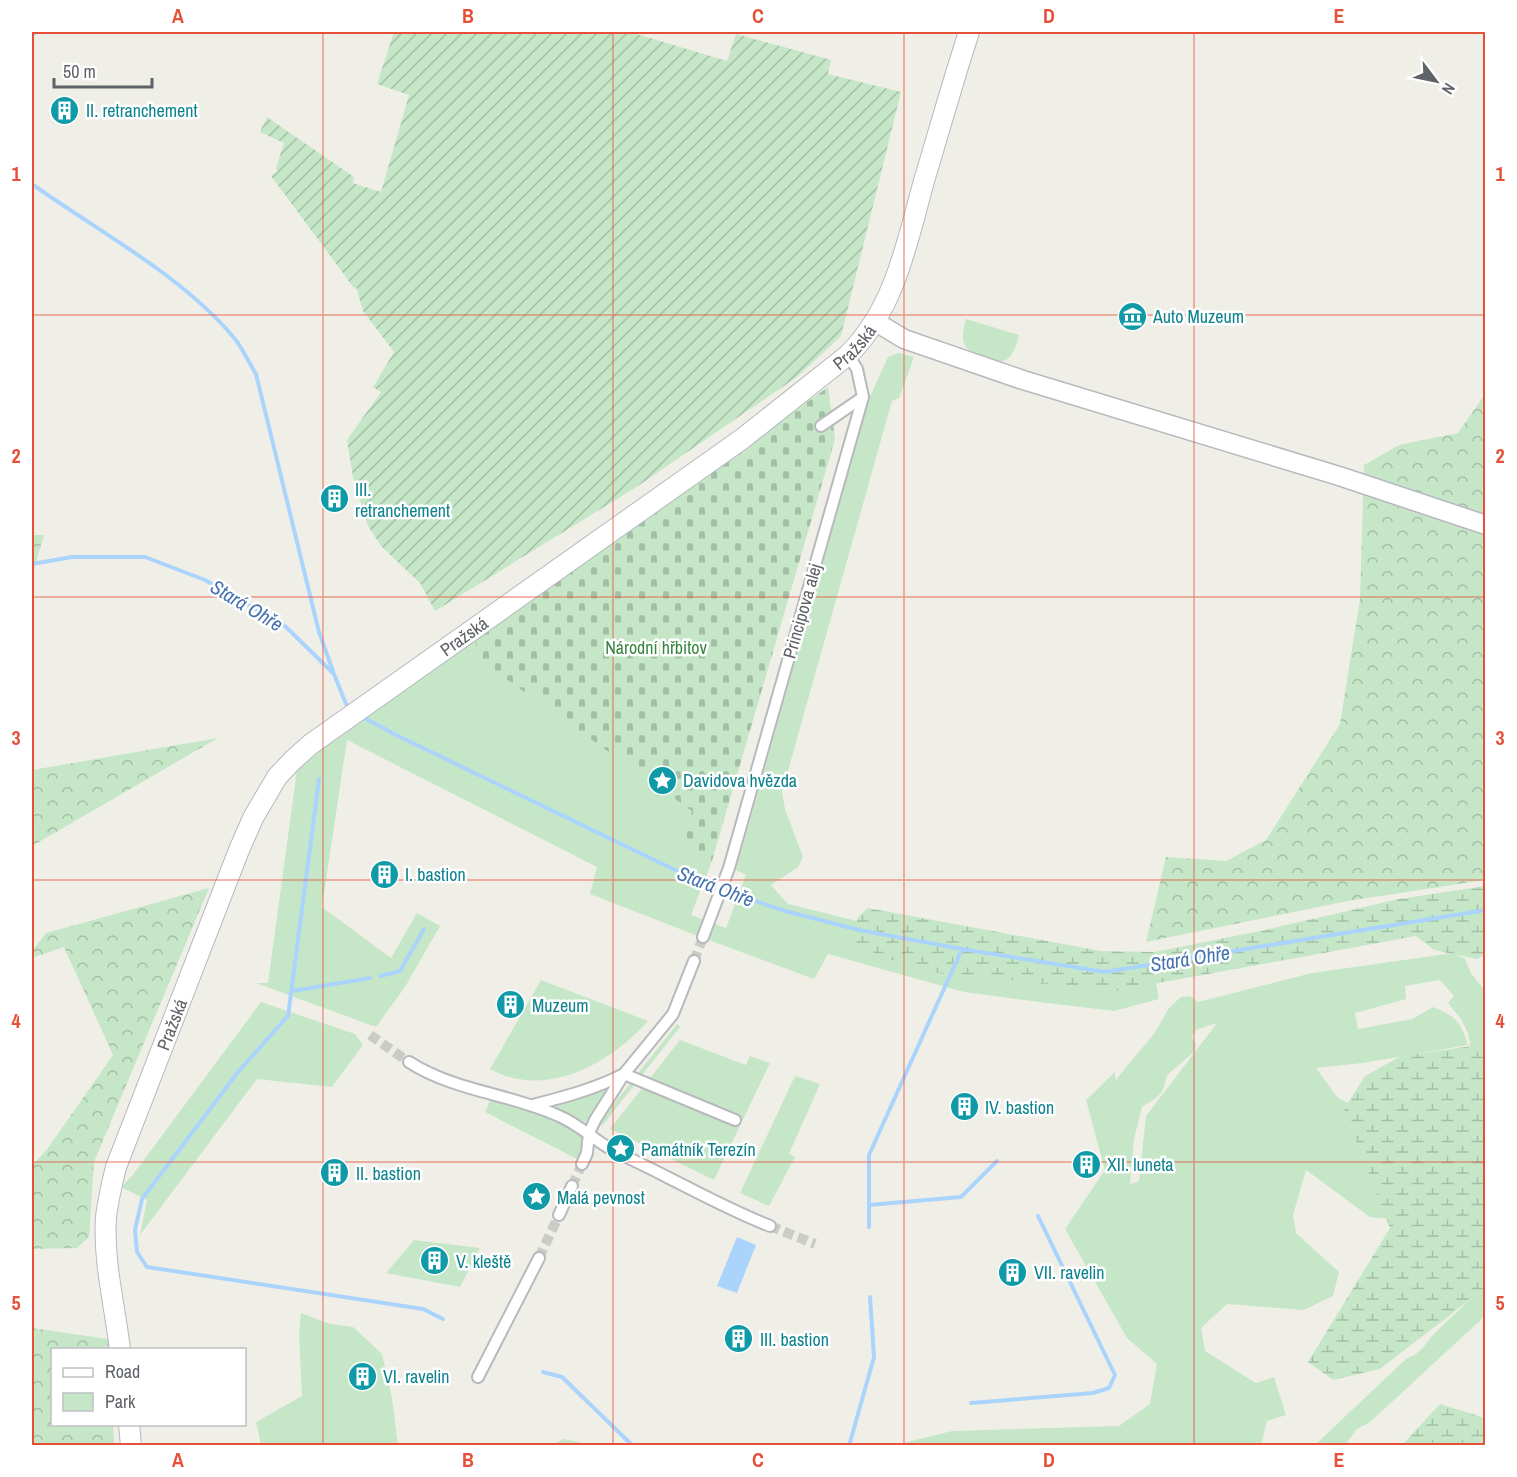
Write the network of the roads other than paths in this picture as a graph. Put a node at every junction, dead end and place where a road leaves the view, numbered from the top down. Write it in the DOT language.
graph roads {
  1 [pos="969,32"];
  2 [pos="876,322"];
  3 [pos="848,355"];
  4 [pos="863,397"];
  5 [pos="821,426"];
  6 [pos="1485,525"];
  7 [pos="703,937"];
  8 [pos="694,961"];
  9 [pos="409,1062"];
  10 [pos="624,1074"];
  11 [pos="533,1105"];
  12 [pos="735,1120"];
  13 [pos="589,1133"];
  14 [pos="582,1164"];
  15 [pos="572,1186"];
  16 [pos="559,1215"];
  17 [pos="770,1226"];
  18 [pos="539,1258"];
  19 [pos="119,1341"];
  20 [pos="478,1377"];
  21 [pos="129,1426"];
  22 [pos="131,1446"];
  1 -- 2 [label="main road, Pražská"];
  2 -- 3 [label="main road, Pražská"];
  2 -- 6 [label="street"];
  3 -- 4 [label="street, Principova alej"];
  3 -- 19 [label="main road, Pražská"];
  4 -- 5 [label="street"];
  4 -- 7 [label="street, Principova alej"];
  8 -- 10 [label="street"];
  9 -- 11 [label="street"];
  10 -- 11 [label="street"];
  10 -- 12 [label="street"];
  10 -- 13 [label="street"];
  11 -- 13 [label="street"];
  13 -- 14 [label="street"];
  13 -- 17 [label="street"];
  15 -- 16 [label="street"];
  18 -- 20 [label="street"];
  21 -- 22 [label="main road"];
}
